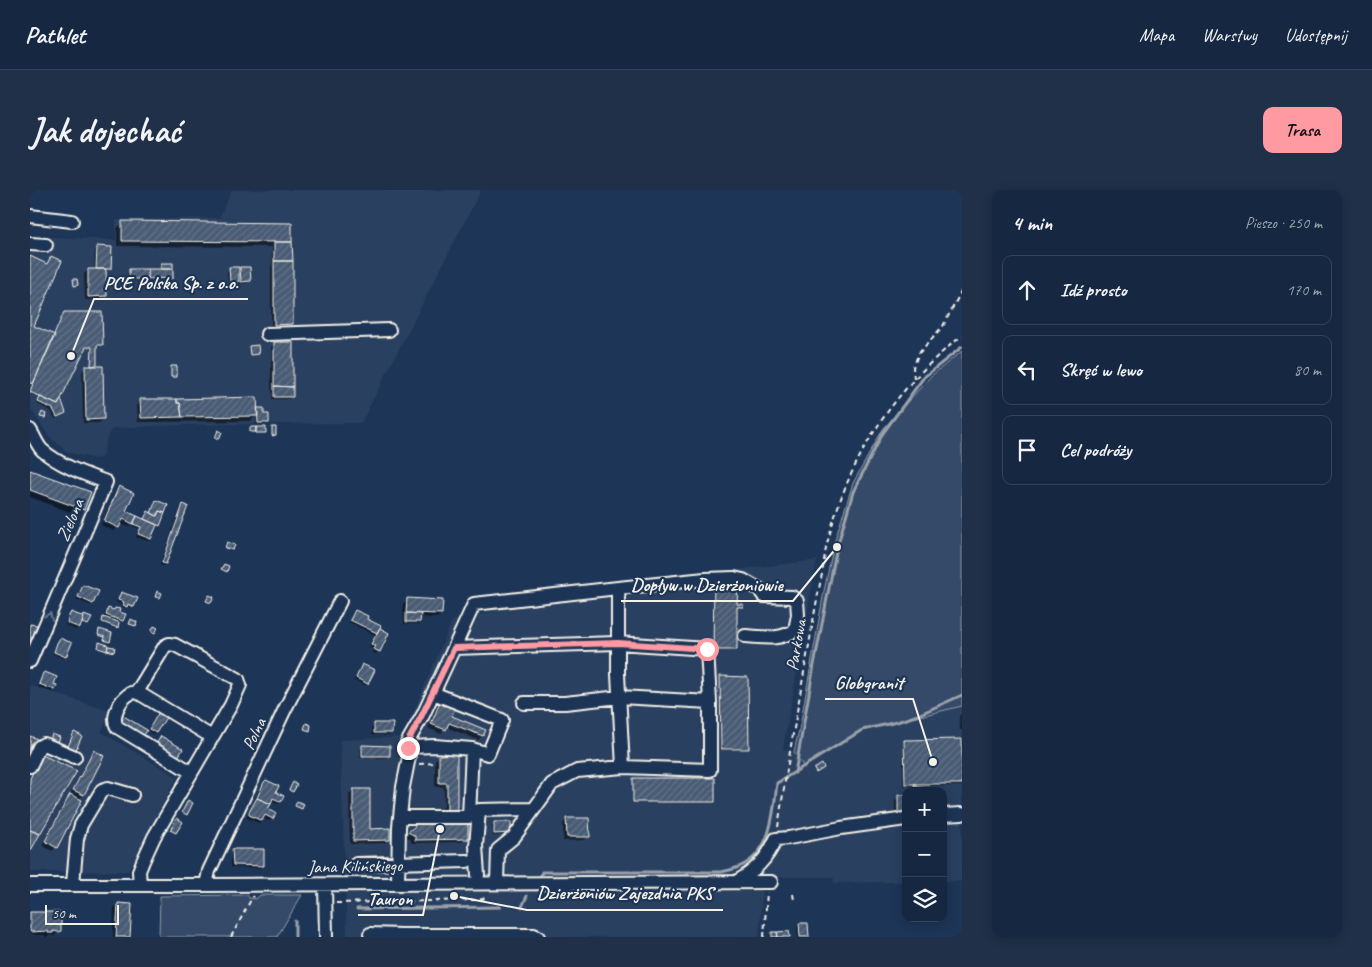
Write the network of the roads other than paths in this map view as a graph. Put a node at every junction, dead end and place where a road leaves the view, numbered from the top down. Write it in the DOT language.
graph roads {
  1 [pos="30,216"];
  2 [pos="72,221"];
  3 [pos="30,244"];
  4 [pos="46,245"];
  5 [pos="388,330"];
  6 [pos="266,334"];
  7 [pos="30,430"];
  8 [pos="618,588"];
  9 [pos="340,601"];
  10 [pos="745,636"];
  11 [pos="618,643"];
  12 [pos="454,648"];
  13 [pos="30,660"];
  14 [pos="137,692"];
  15 [pos="433,693"];
  16 [pos="620,697"];
  17 [pos="710,702"];
  18 [pos="524,703"];
  19 [pos="212,737"];
  20 [pos="408,748"];
  21 [pos="472,750"];
  22 [pos="75,757"];
  23 [pos="30,766"];
  24 [pos="622,766"];
  25 [pos="191,772"];
  26 [pos="132,795"];
  27 [pos="534,809"];
  28 [pos="962,814"];
  29 [pos="947,815"];
  30 [pos="400,817"];
  31 [pos="902,820"];
  32 [pos="498,850"];
  33 [pos="467,861"];
  34 [pos="398,863"];
  35 [pos="356,864"];
  36 [pos="478,879"];
  37 [pos="736,882"];
  38 [pos="769,882"];
  39 [pos="497,883"];
  40 [pos="73,884"];
  41 [pos="325,884"];
  42 [pos="398,884"];
  43 [pos="30,885"];
  44 [pos="140,885"];
  45 [pos="206,885"];
  46 [pos="370,934"];
  47 [pos="401,936"];
  48 [pos="326,937"];
  49 [pos="538,937"];
  1 -- 2 [label="street"];
  3 -- 4 [label="street"];
  5 -- 6 [label="street"];
  13 -- 7 [label="street, Zielona, one-way"];
  8 -- 10 [label="street"];
  8 -- 11 [label="street"];
  8 -- 12 [label="street"];
  9 -- 45 [label="street, Polna"];
  11 -- 12 [label="street"];
  11 -- 16 [label="street"];
  11 -- 17 [label="street"];
  12 -- 15 [label="street"];
  14 -- 19 [label="street"];
  14 -- 19 [label="street"];
  14 -- 25 [label="street"];
  15 -- 20 [label="street"];
  15 -- 21 [label="street"];
  16 -- 17 [label="street"];
  16 -- 18 [label="street"];
  16 -- 24 [label="street"];
  17 -- 24 [label="street"];
  19 -- 25 [label="street"];
  20 -- 21 [label="street"];
  20 -- 30 [label="street"];
  21 -- 30 [label="street"];
  22 -- 23 [label="street"];
  24 -- 27 [label="street"];
  25 -- 44 [label="street"];
  26 -- 40 [label="street"];
  27 -- 32 [label="street"];
  27 -- 36 [label="street"];
  28 -- 29 [label="street"];
  30 -- 34 [label="street"];
  31 -- 37 [label="street"];
  32 -- 36 [label="street"];
  32 -- 39 [label="street"];
  33 -- 34 [label="street"];
  34 -- 35 [label="street"];
  34 -- 42 [label="street"];
  36 -- 39 [label="street, Jana Kilińskiego"];
  36 -- 42 [label="street, Jana Kilińskiego"];
  37 -- 38 [label="street, Jana Kilińskiego"];
  37 -- 39 [label="street, Jana Kilińskiego"];
  40 -- 43 [label="street, Jana Kilińskiego"];
  40 -- 44 [label="street, Jana Kilińskiego"];
  41 -- 42 [label="street, Jana Kilińskiego"];
  41 -- 45 [label="street, Jana Kilińskiego"];
  41 -- 48 [label="street"];
  44 -- 45 [label="street, Jana Kilińskiego"];
  46 -- 47 [label="street"];
  47 -- 49 [label="street"];
}
